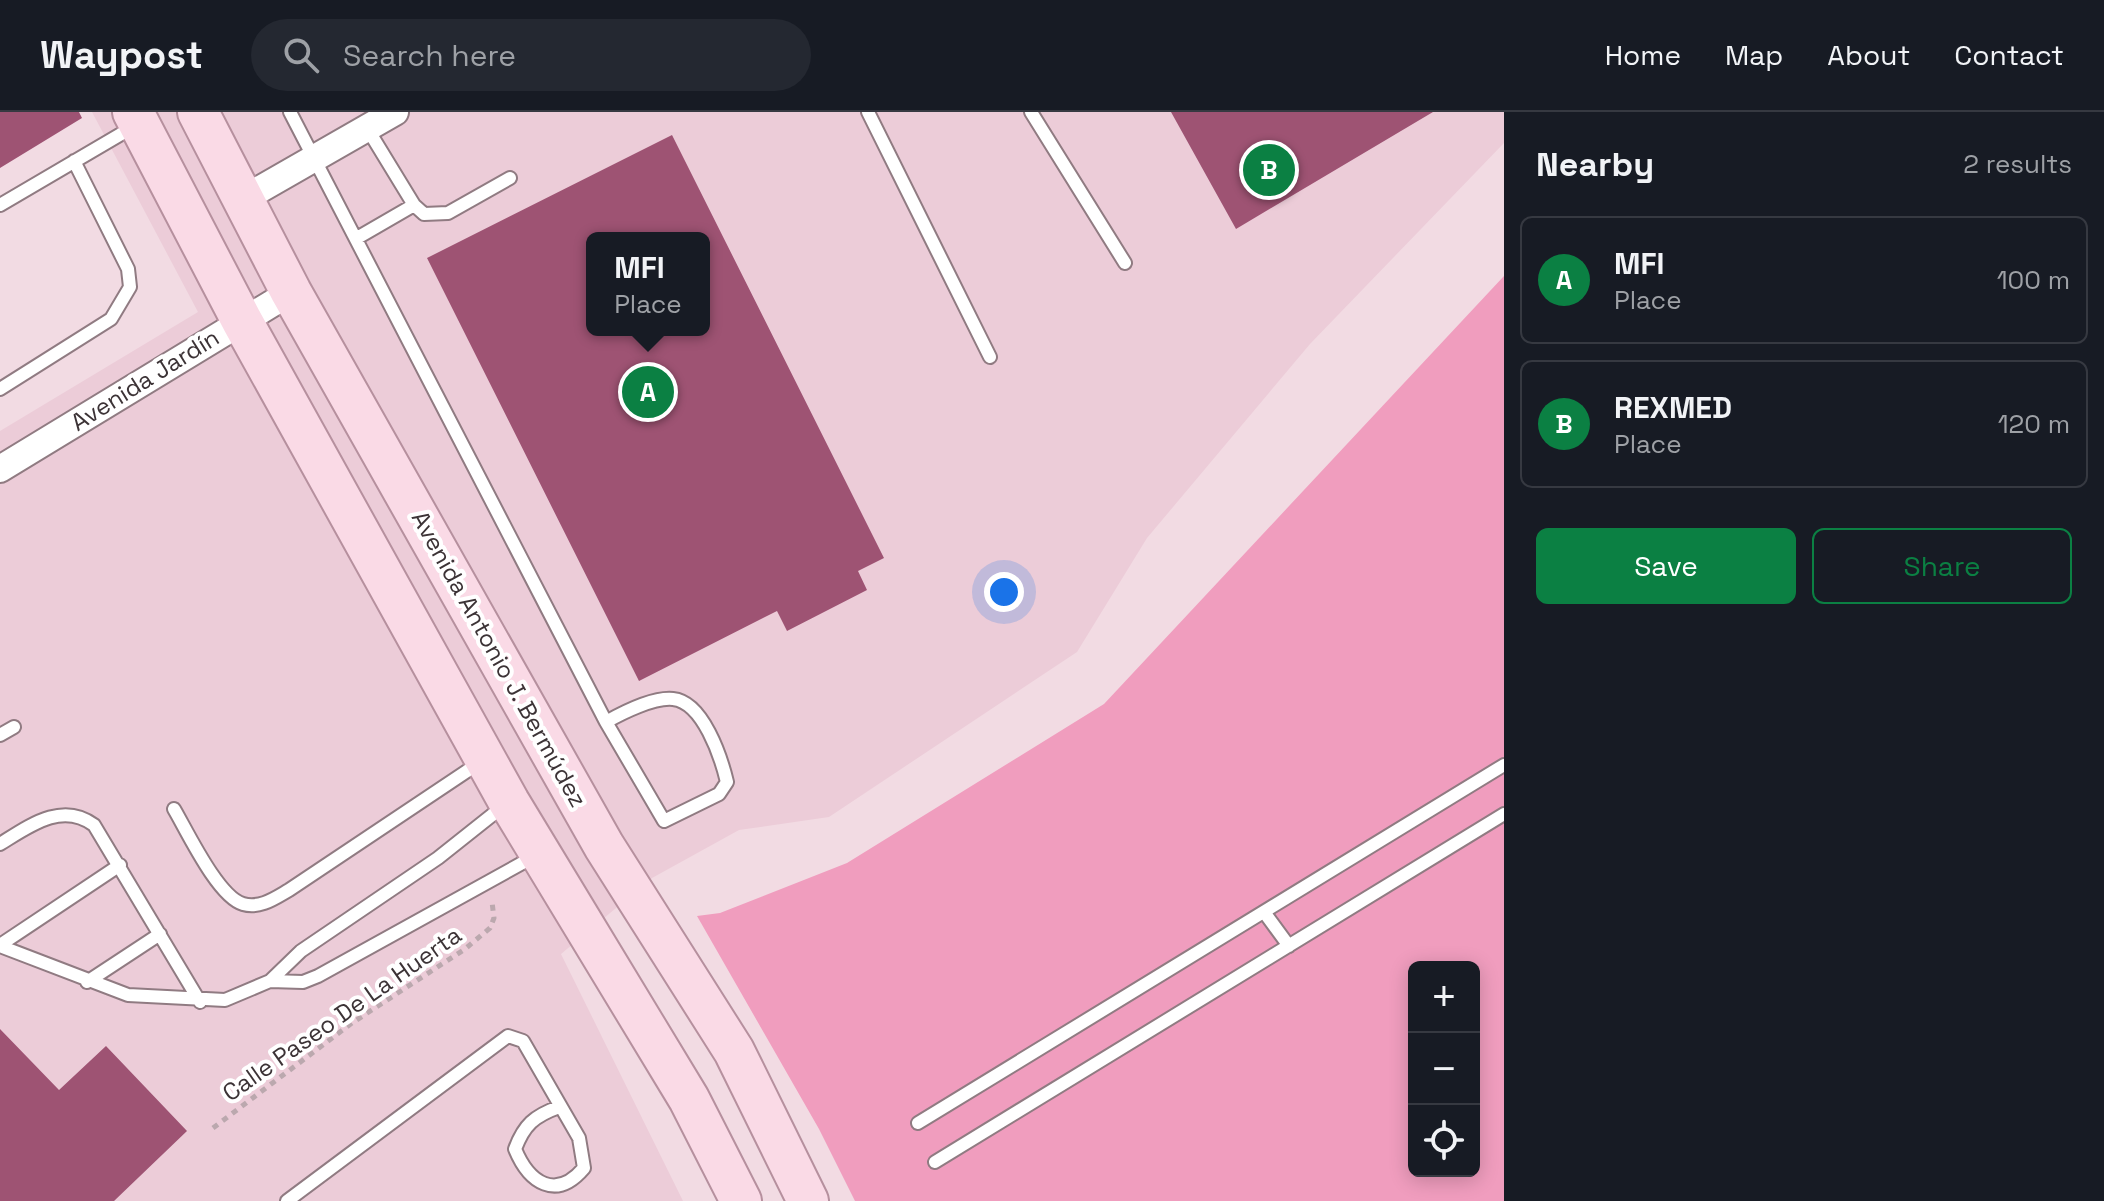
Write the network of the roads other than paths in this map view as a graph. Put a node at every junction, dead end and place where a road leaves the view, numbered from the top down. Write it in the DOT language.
graph roads {
  1 [pos="198,112"];
  2 [pos="290,112"];
  3 [pos="395,112"];
  4 [pos="868,112"];
  5 [pos="1031,112"];
  6 [pos="136,118"];
  7 [pos="367,128"];
  8 [pos="316,158"];
  9 [pos="74,161"];
  10 [pos="510,178"];
  11 [pos="243,199"];
  12 [pos="0,205"];
  13 [pos="414,205"];
  14 [pos="357,238"];
  15 [pos="1125,263"];
  16 [pos="291,292"];
  17 [pos="242,321"];
  18 [pos="990,357"];
  19 [pos="0,389"];
  20 [pos="0,469"];
  21 [pos="606,722"];
  22 [pos="14,727"];
  23 [pos="0,735"];
  24 [pos="485,759"];
  25 [pos="1504,765"];
  26 [pos="509,802"];
  27 [pos="174,809"];
  28 [pos="1504,814"];
  29 [pos="0,844"];
  30 [pos="539,854"];
  31 [pos="120,865"];
  32 [pos="1264,912"];
  33 [pos="160,934"];
  34 [pos="0,945"];
  35 [pos="1289,946"];
  36 [pos="270,981"];
  37 [pos="87,982"];
  38 [pos="200,1002"];
  39 [pos="559,1107"];
  40 [pos="918,1123"];
  41 [pos="935,1162"];
  42 [pos="287,1201"];
  43 [pos="741,1201"];
  44 [pos="808,1201"];
  1 -- 11 [label="main road, Avenida Antonio J. Bermúdez"];
  2 -- 8 [label="lane"];
  3 -- 7 [label="street"];
  4 -- 18 [label="lane"];
  5 -- 15 [label="lane"];
  6 -- 9 [label="lane"];
  6 -- 17 [label="main road"];
  7 -- 8 [label="street"];
  7 -- 13 [label="lane"];
  8 -- 11 [label="street"];
  8 -- 14 [label="lane"];
  9 -- 12 [label="lane"];
  9 -- 19 [label="lane"];
  10 -- 13 [label="lane"];
  11 -- 16 [label="main road, Avenida Antonio J. Bermúdez"];
  13 -- 14 [label="lane"];
  14 -- 21 [label="lane"];
  16 -- 17 [label="street, Avenida Jardín"];
  16 -- 44 [label="main road, Avenida Antonio J. Bermúdez"];
  17 -- 20 [label="street, Avenida Jardín"];
  17 -- 24 [label="main road"];
  21 -- 21 [label="lane"];
  22 -- 23 [label="lane"];
  24 -- 26 [label="main road"];
  24 -- 27 [label="lane"];
  25 -- 32 [label="lane"];
  26 -- 30 [label="main road"];
  26 -- 36 [label="lane"];
  28 -- 35 [label="lane"];
  29 -- 31 [label="lane"];
  30 -- 36 [label="lane"];
  30 -- 43 [label="main road"];
  31 -- 33 [label="lane"];
  31 -- 34 [label="lane"];
  32 -- 35 [label="lane"];
  32 -- 40 [label="lane"];
  33 -- 37 [label="lane"];
  33 -- 38 [label="lane"];
  34 -- 37 [label="lane"];
  35 -- 41 [label="lane"];
  36 -- 38 [label="lane"];
  37 -- 38 [label="lane"];
  39 -- 39 [label="lane"];
  39 -- 42 [label="lane"];
}
